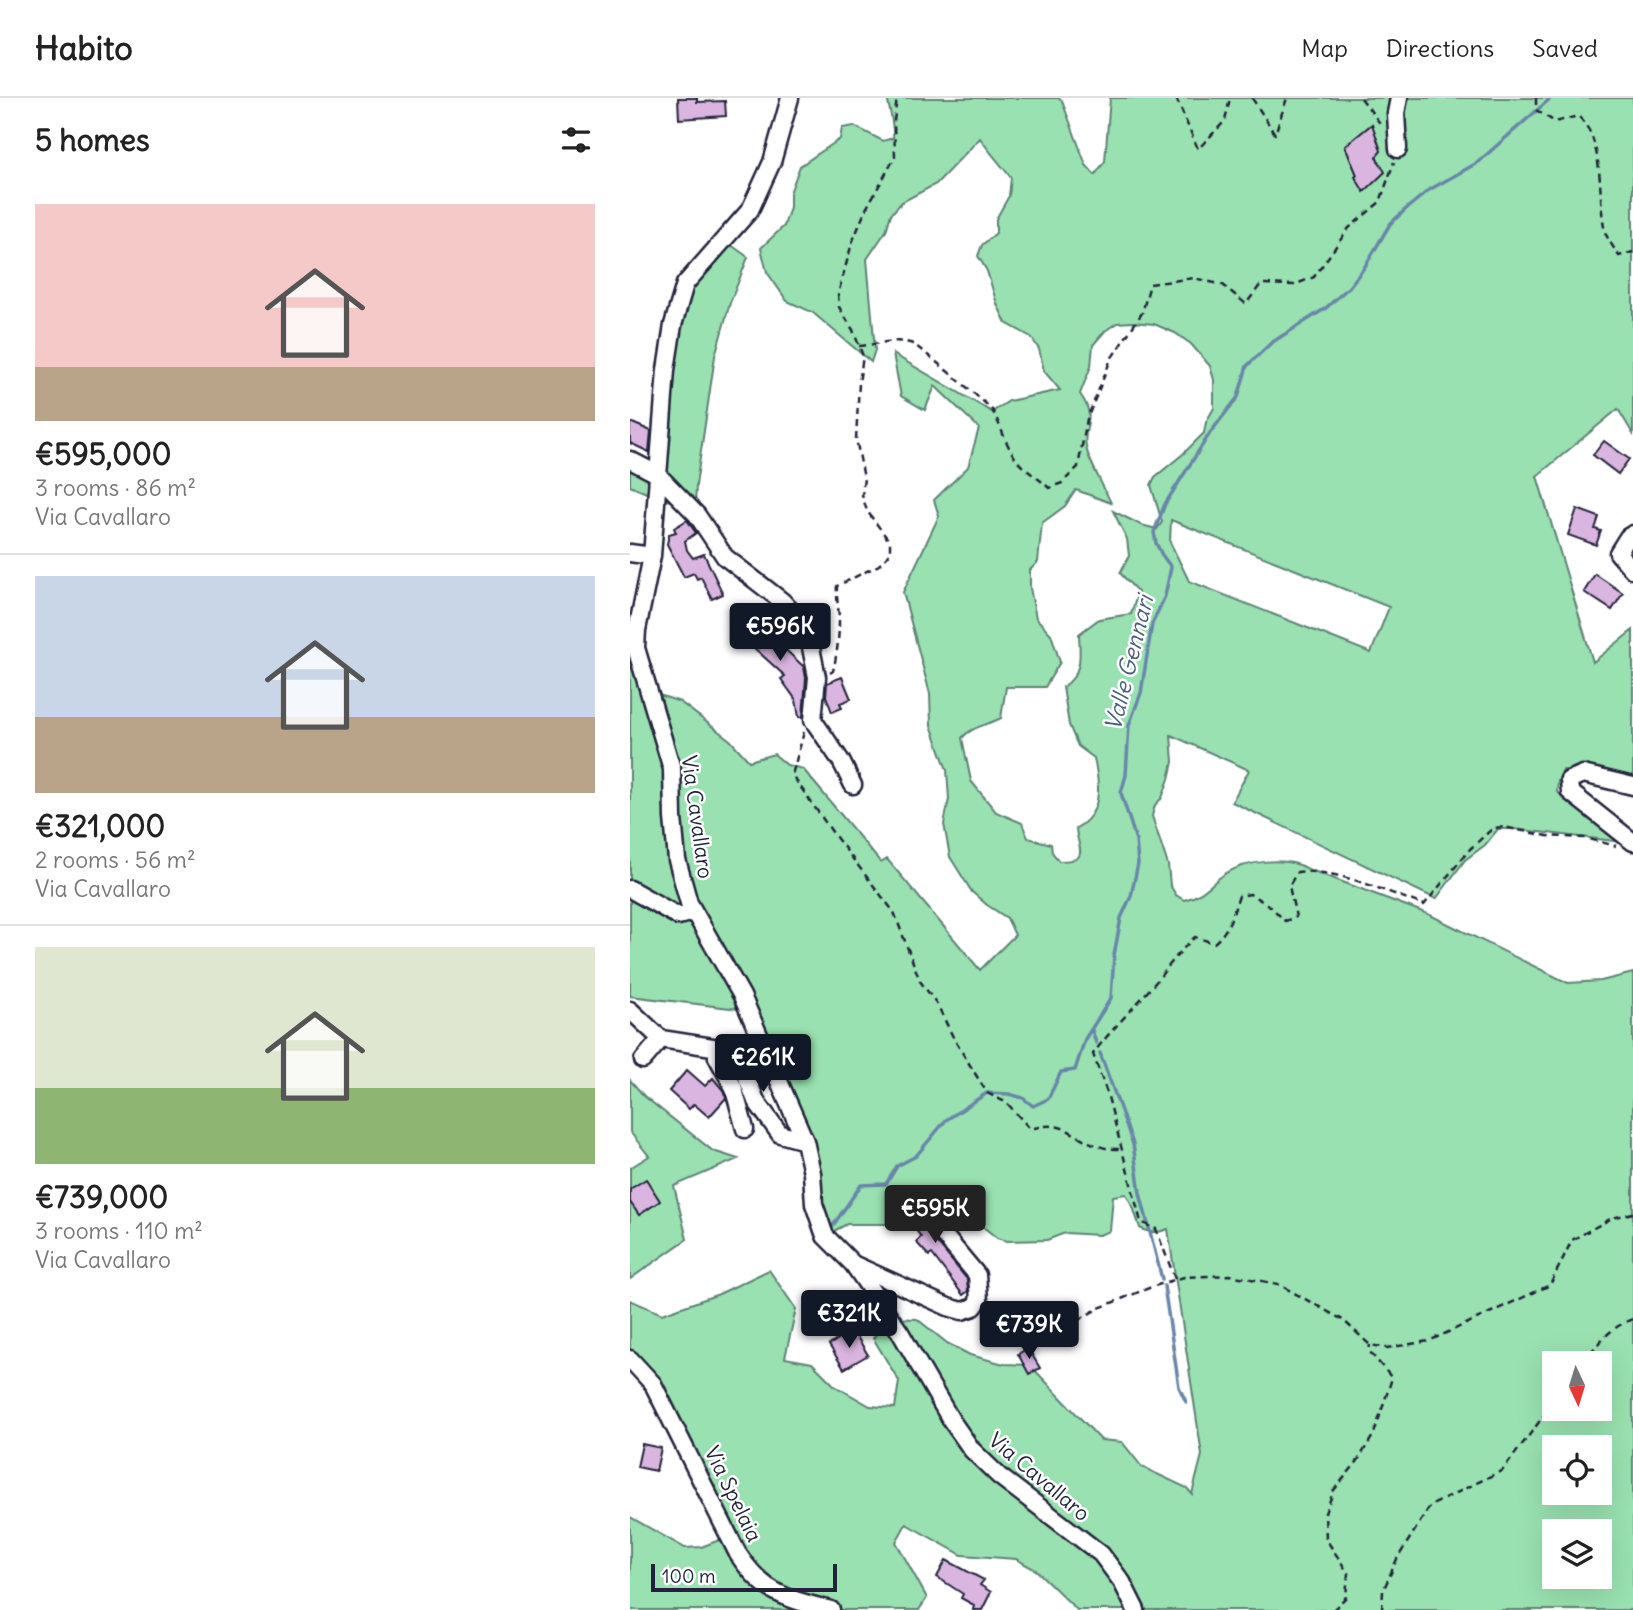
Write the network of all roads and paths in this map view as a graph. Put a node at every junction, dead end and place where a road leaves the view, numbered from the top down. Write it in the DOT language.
graph roads {
  1 [pos="790,98"];
  2 [pos="897,98"];
  3 [pos="1176,98"];
  4 [pos="1230,98"];
  5 [pos="1252,98"];
  6 [pos="1287,98"];
  7 [pos="1361,98"];
  8 [pos="1399,98"];
  9 [pos="1536,98"];
  10 [pos="1383,128"];
  11 [pos="1398,149"];
  12 [pos="1633,252"];
  13 [pos="859,346"];
  14 [pos="630,460"];
  15 [pos="657,474"];
  16 [pos="1633,534"];
  17 [pos="630,553"];
  18 [pos="652,556"];
  19 [pos="1633,570"];
  20 [pos="817,677"];
  21 [pos="813,720"];
  22 [pos="853,785"];
  23 [pos="1633,786"];
  24 [pos="1629,844"];
  25 [pos="630,889"];
  26 [pos="694,912"];
  27 [pos="630,1010"];
  28 [pos="661,1039"];
  29 [pos="723,1049"];
  30 [pos="643,1060"];
  31 [pos="744,1129"];
  32 [pos="805,1141"];
  33 [pos="1121,1149"];
  34 [pos="1633,1213"];
  35 [pos="933,1222"];
  36 [pos="853,1264"];
  37 [pos="1175,1279"];
  38 [pos="974,1307"];
  39 [pos="1633,1319"];
  40 [pos="1370,1345"];
  41 [pos="1592,1351"];
  42 [pos="630,1359"];
  43 [pos="1542,1418"];
  44 [pos="831,1610"];
  45 [pos="1136,1610"];
  46 [pos="1333,1610"];
  47 [pos="1382,1610"];
  1 -- 15 [label="street, Via Cavallaro"];
  2 -- 13 [label="path"];
  3 -- 4 [label="path"];
  5 -- 6 [label="path"];
  7 -- 10 [label="path"];
  8 -- 11 [label="street"];
  9 -- 12 [label="path"];
  11 -- 13 [label="path"];
  13 -- 20 [label="path"];
  14 -- 15 [label="street"];
  15 -- 18 [label="street, Via Cavallaro"];
  15 -- 20 [label="street"];
  16 -- 19 [label="street"];
  17 -- 18 [label="street"];
  18 -- 26 [label="street, Via Cavallaro"];
  20 -- 21 [label="street"];
  21 -- 22 [label="street"];
  21 -- 33 [label="path"];
  23 -- 24 [label="street"];
  24 -- 33 [label="path"];
  25 -- 26 [label="street"];
  26 -- 32 [label="street, Via Cavallaro"];
  27 -- 28 [label="street"];
  28 -- 29 [label="street"];
  28 -- 30 [label="street"];
  29 -- 31 [label="street"];
  29 -- 32 [label="street"];
  32 -- 36 [label="street, Via Cavallaro"];
  33 -- 37 [label="path"];
  34 -- 40 [label="path"];
  35 -- 38 [label="street"];
  36 -- 38 [label="street, Via Cavallaro"];
  36 -- 45 [label="street, Via Cavallaro"];
  37 -- 38 [label="path"];
  37 -- 40 [label="path"];
  39 -- 41 [label="path"];
  40 -- 46 [label="path"];
  42 -- 44 [label="street, Via Spelaia"];
  43 -- 47 [label="path"];
}
